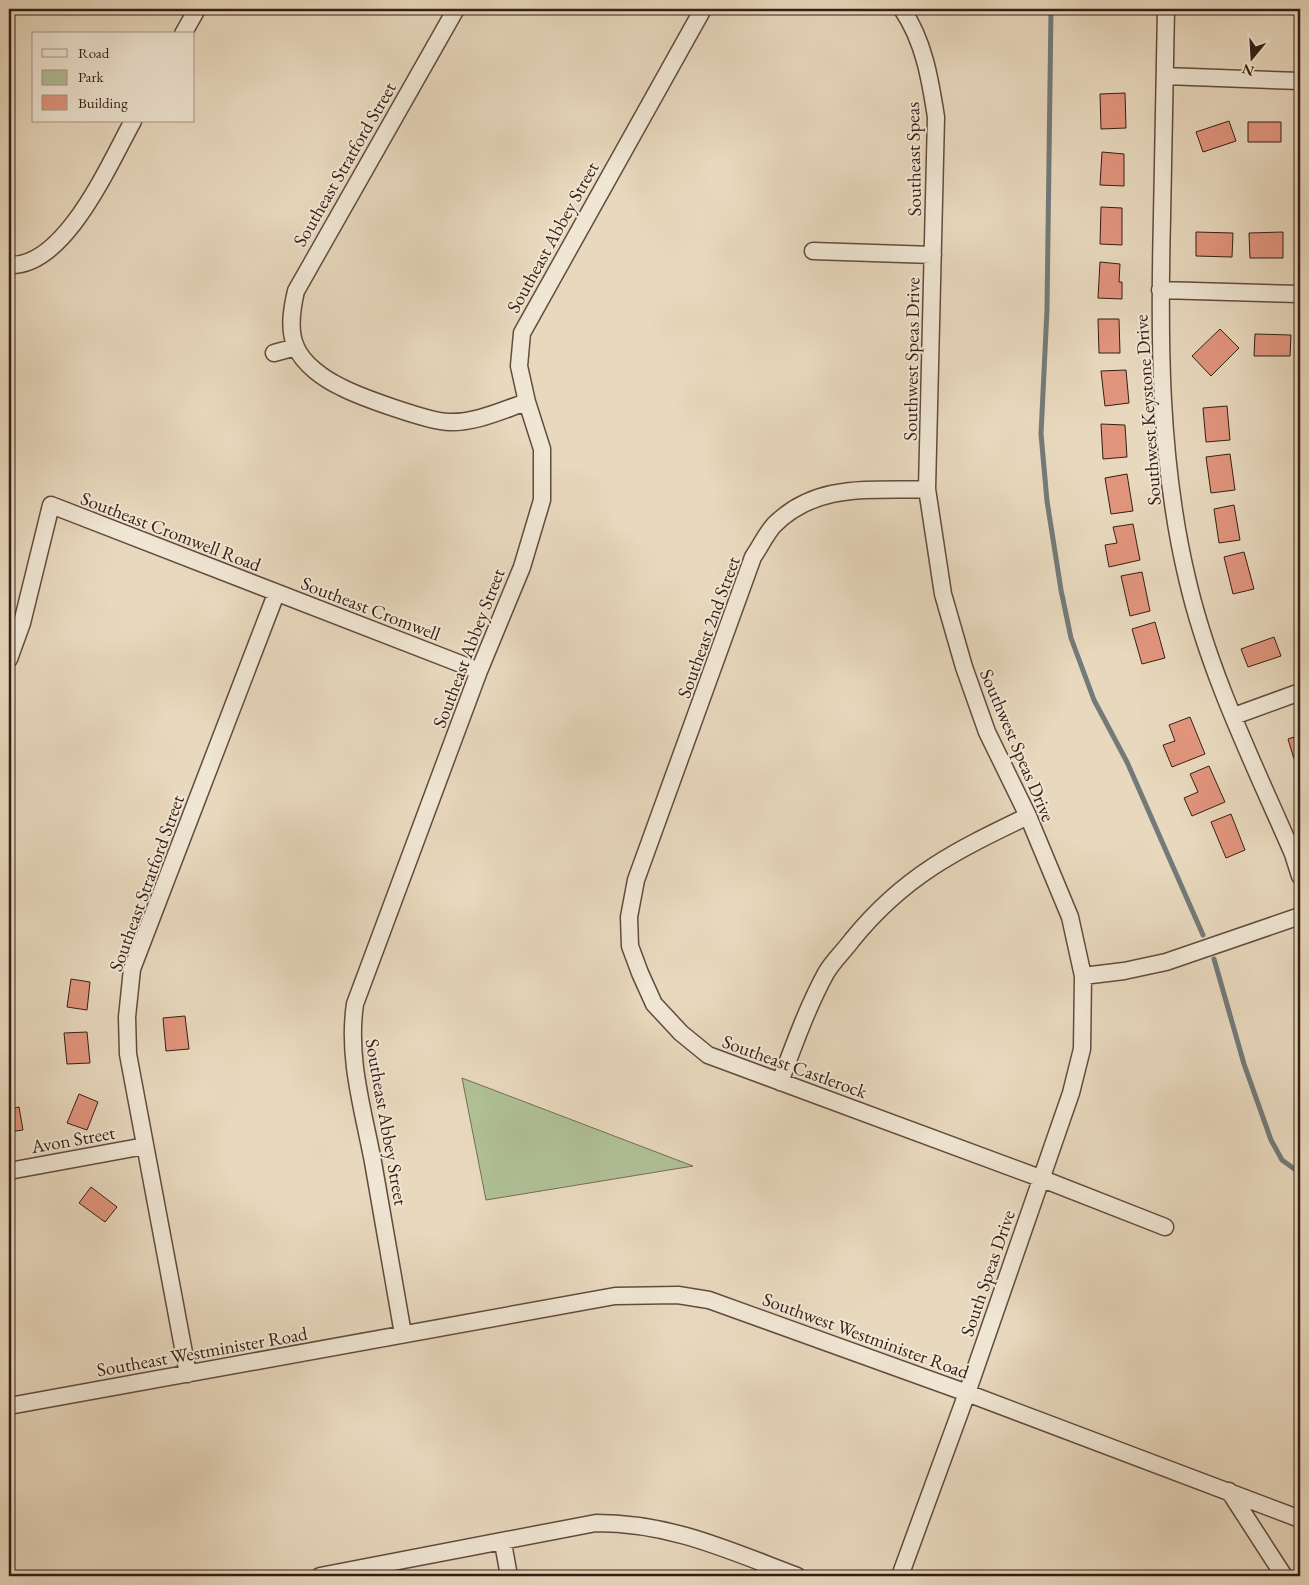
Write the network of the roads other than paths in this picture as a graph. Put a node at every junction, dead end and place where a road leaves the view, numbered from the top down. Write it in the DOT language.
graph roads {
  1 [pos="197,9"];
  2 [pos="456,9"];
  3 [pos="703,9"];
  4 [pos="902,9"];
  5 [pos="1166,9"];
  6 [pos="184,32"];
  7 [pos="1165,76"];
  8 [pos="1300,81"];
  9 [pos="132,122"];
  10 [pos="813,251"];
  11 [pos="933,255"];
  12 [pos="15,266"];
  13 [pos="1160,290"];
  14 [pos="1300,294"];
  15 [pos="296,347"];
  16 [pos="274,354"];
  17 [pos="527,402"];
  18 [pos="927,489"];
  19 [pos="276,594"];
  20 [pos="9,660"];
  21 [pos="479,671"];
  22 [pos="1300,692"];
  23 [pos="1234,716"];
  24 [pos="1028,816"];
  25 [pos="1300,876"];
  26 [pos="633,900"];
  27 [pos="1300,916"];
  28 [pos="1083,976"];
  29 [pos="780,1082"];
  30 [pos="144,1146"];
  31 [pos="9,1170"];
  32 [pos="1040,1178"];
  33 [pos="1165,1227"];
  34 [pos="403,1334"];
  35 [pos="188,1374"];
  36 [pos="967,1393"];
  37 [pos="9,1406"];
  38 [pos="1229,1492"];
  39 [pos="1300,1519"];
  40 [pos="503,1543"];
  41 [pos="320,1576"];
  42 [pos="509,1576"];
  43 [pos="797,1576"];
  44 [pos="900,1576"];
  45 [pos="1284,1576"];
  1 -- 6 [label="street"];
  2 -- 15 [label="street, Southeast Stratford Street"];
  3 -- 17 [label="street, Southeast Abbey Street"];
  4 -- 11 [label="street, Southeast Speas"];
  5 -- 7 [label="street, Southwest Keystone Drive"];
  7 -- 8 [label="street"];
  7 -- 13 [label="street, Southwest Keystone Drive"];
  9 -- 12 [label="street"];
  10 -- 11 [label="street"];
  11 -- 18 [label="street, Southwest Speas Drive"];
  13 -- 14 [label="street"];
  13 -- 23 [label="street, Southwest Keystone Drive"];
  15 -- 16 [label="street"];
  15 -- 17 [label="street"];
  17 -- 21 [label="street, Southeast Abbey Street"];
  18 -- 24 [label="street, Southwest Speas Drive"];
  18 -- 26 [label="street, Southeast 2nd Street"];
  19 -- 20 [label="street, Southeast Cromwell Road"];
  19 -- 21 [label="street, Southeast Cromwell"];
  19 -- 30 [label="street, Southeast Stratford Street"];
  21 -- 34 [label="street, Southeast Abbey Street"];
  22 -- 23 [label="street"];
  23 -- 25 [label="street, Southwest Keystone Drive"];
  24 -- 28 [label="street, Southwest Speas Drive"];
  24 -- 29 [label="street"];
  26 -- 29 [label="street, Southeast Castlerock"];
  27 -- 28 [label="street"];
  28 -- 32 [label="street, South Speas Drive"];
  29 -- 32 [label="street, Southeast Castlerock"];
  30 -- 31 [label="street, Avon Street"];
  30 -- 35 [label="street, Southeast Stratford Street"];
  32 -- 33 [label="street, Southeast Castlerock"];
  32 -- 36 [label="street, South Speas Drive"];
  34 -- 35 [label="street, Southeast Westminister Road"];
  34 -- 36 [label="street, Southwest Westminister Road"];
  35 -- 37 [label="street, Southeast Westminister Road"];
  36 -- 38 [label="street, Southwest Westminister Road"];
  36 -- 44 [label="street, South Speas Drive"];
  38 -- 39 [label="street, Southwest Westminister Road"];
  38 -- 45 [label="street"];
  40 -- 41 [label="street"];
  40 -- 42 [label="street"];
  40 -- 43 [label="street"];
}
